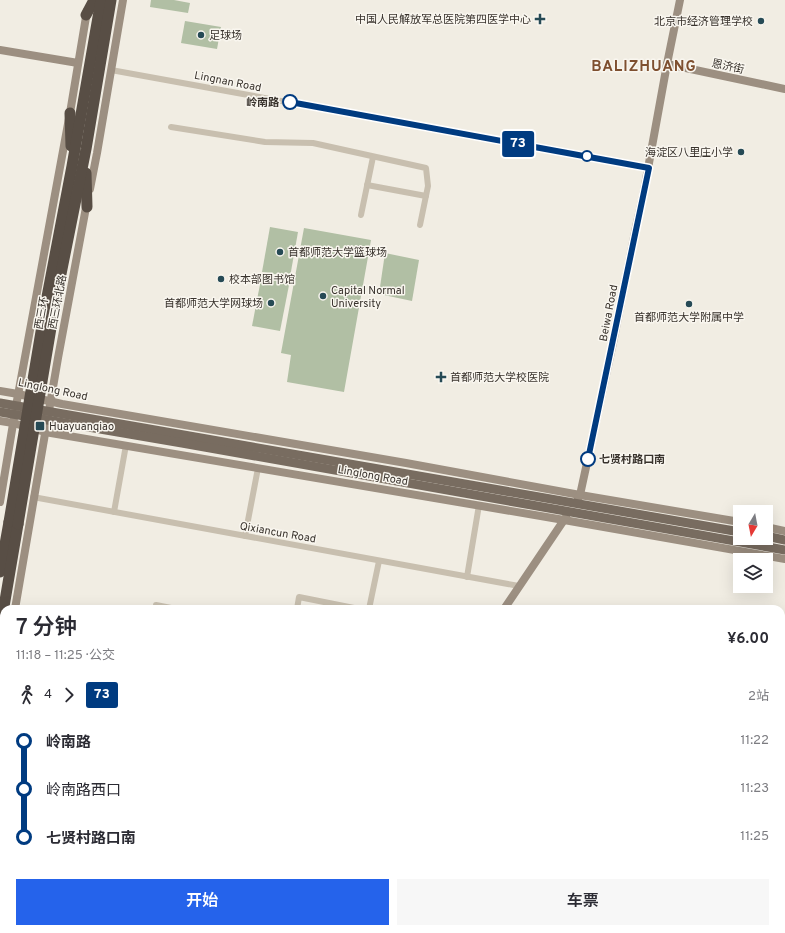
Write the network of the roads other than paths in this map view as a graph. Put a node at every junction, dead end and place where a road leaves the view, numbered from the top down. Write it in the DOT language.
graph roads {
  1 [pos="89,0"];
  2 [pos="94,0"];
  3 [pos="109,0"];
  4 [pos="123,0"];
  5 [pos="680,0"];
  6 [pos="86,15"];
  7 [pos="0,50"];
  8 [pos="78,63"];
  9 [pos="667,64"];
  10 [pos="112,70"];
  11 [pos="785,89"];
  12 [pos="70,113"];
  13 [pos="171,127"];
  14 [pos="86,149"];
  15 [pos="373,157"];
  16 [pos="72,166"];
  17 [pos="649,168"];
  18 [pos="367,186"];
  19 [pos="426,196"];
  20 [pos="86,207"];
  21 [pos="361,215"];
  22 [pos="420,225"];
  23 [pos="50,303"];
  24 [pos="26,352"];
  25 [pos="58,358"];
  26 [pos="24,362"];
  27 [pos="0,391"];
  28 [pos="18,394"];
  29 [pos="34,396"];
  30 [pos="51,400"];
  31 [pos="0,403"];
  32 [pos="0,412"];
  33 [pos="31,413"];
  34 [pos="15,415"];
  35 [pos="48,416"];
  36 [pos="0,421"];
  37 [pos="29,427"];
  38 [pos="45,432"];
  39 [pos="126,445"];
  40 [pos="258,468"];
  41 [pos="38,471"];
  42 [pos="4,477"];
  43 [pos="36,482"];
  44 [pos="580,495"];
  45 [pos="34,497"];
  46 [pos="0,499"];
  47 [pos="479,505"];
  48 [pos="572,508"];
  49 [pos="114,512"];
  50 [pos="720,518"];
  51 [pos="564,520"];
  52 [pos="733,521"];
  53 [pos="686,522"];
  54 [pos="14,523"];
  55 [pos="773,528"];
  56 [pos="678,531"];
  57 [pos="733,531"];
  58 [pos="785,531"];
  59 [pos="245,536"];
  60 [pos="773,537"];
  61 [pos="785,540"];
  62 [pos="701,544"];
  63 [pos="785,550"];
  64 [pos="781,558"];
  65 [pos="379,561"];
  66 [pos="785,562"];
  67 [pos="0,572"];
  68 [pos="467,577"];
  69 [pos="519,586"];
  70 [pos="3,605"];
  71 [pos="16,605"];
  72 [pos="298,605"];
  73 [pos="337,605"];
  74 [pos="370,605"];
  75 [pos="509,605"];
  1 -- 6 [label="street, 西三环北路"];
  2 -- 6 [label="highway"];
  3 -- 14 [label="highway, 西三环"];
  3 -- 16 [label="highway, 西三环"];
  4 -- 10 [label="street, 西三环北路"];
  5 -- 9 [label="street, Beiwa Road"];
  6 -- 8 [label="street, 西三环北路"];
  7 -- 8 [label="street"];
  8 -- 12 [label="street, 西三环北路"];
  9 -- 11 [label="street, 恩济街"];
  9 -- 17 [label="street, Beiwa Road"];
  10 -- 17 [label="street, Lingnan Road"];
  10 -- 20 [label="street, 西三环北路"];
  12 -- 16 [label="highway"];
  12 -- 24 [label="street, 西三环北路"];
  13 -- 15 [label="street"];
  14 -- 20 [label="highway"];
  14 -- 23 [label="highway, 西三环"];
  15 -- 18 [label="street"];
  15 -- 19 [label="street"];
  16 -- 23 [label="highway, 西三环"];
  17 -- 44 [label="street, Beiwa Road"];
  18 -- 19 [label="street"];
  18 -- 21 [label="street"];
  19 -- 22 [label="street"];
  20 -- 25 [label="street, 西三环北路"];
  23 -- 54 [label="highway, 西三环, bridge"];
  24 -- 25 [label="street"];
  24 -- 26 [label="street, 西三环北路"];
  25 -- 30 [label="street, 西三环北路"];
  26 -- 28 [label="street, 西三环北路"];
  26 -- 29 [label="street"];
  27 -- 28 [label="street, Linglong Road"];
  28 -- 29 [label="street, Linglong Road"];
  28 -- 34 [label="street, 西三环北路"];
  29 -- 30 [label="street, Linglong Road"];
  29 -- 33 [label="street"];
  30 -- 35 [label="street, 西三环北路"];
  30 -- 44 [label="street, Linglong Road"];
  31 -- 34 [label="main road"];
  32 -- 34 [label="main road"];
  33 -- 34 [label="main road, Linglong Road"];
  33 -- 35 [label="main road, Linglong Road"];
  33 -- 37 [label="street"];
  34 -- 36 [label="street, Linglong Road"];
  34 -- 37 [label="street, Linglong Road"];
  34 -- 42 [label="street, 西三环北路"];
  35 -- 38 [label="street, 西三环北路"];
  35 -- 48 [label="main road, Linglong Road"];
  37 -- 38 [label="street, Linglong Road"];
  37 -- 41 [label="street"];
  38 -- 39 [label="street, Linglong Road"];
  38 -- 41 [label="street, 西三环北路"];
  39 -- 40 [label="street, Linglong Road"];
  39 -- 49 [label="street"];
  40 -- 47 [label="street, Linglong Road"];
  40 -- 59 [label="street"];
  41 -- 43 [label="street, 西三环北路"];
  42 -- 43 [label="street"];
  42 -- 46 [label="street, 西三环北路"];
  43 -- 45 [label="street, 西三环北路"];
  44 -- 48 [label="street, Beiwa Road"];
  44 -- 50 [label="street, Linglong Road"];
  45 -- 49 [label="street, Qixiancun Road"];
  45 -- 71 [label="street, 西三环北路"];
  47 -- 51 [label="street, Linglong Road"];
  47 -- 68 [label="street"];
  48 -- 51 [label="street, Beiwa Road"];
  48 -- 53 [label="main road, Linglong Road"];
  48 -- 56 [label="main road, Linglong Road"];
  49 -- 59 [label="street, Qixiancun Road"];
  50 -- 52 [label="street, Linglong Road"];
  50 -- 53 [label="street"];
  51 -- 62 [label="street, Linglong Road"];
  51 -- 69 [label="street, Beiwa Road"];
  53 -- 57 [label="main road, Linglong Road"];
  54 -- 67 [label="highway, 西三环"];
  54 -- 70 [label="highway, 西三环"];
  55 -- 58 [label="street"];
  56 -- 62 [label="street"];
  56 -- 63 [label="main road, Linglong Road"];
  59 -- 65 [label="street, Qixiancun Road"];
  60 -- 61 [label="main road"];
  62 -- 64 [label="street, Linglong Road"];
  64 -- 66 [label="street, Linglong Road"];
  65 -- 68 [label="street, Qixiancun Road"];
  65 -- 74 [label="street"];
  68 -- 69 [label="street, Qixiancun Road"];
  69 -- 75 [label="street, Beiwa Road"];
  72 -- 73 [label="street"];
}
